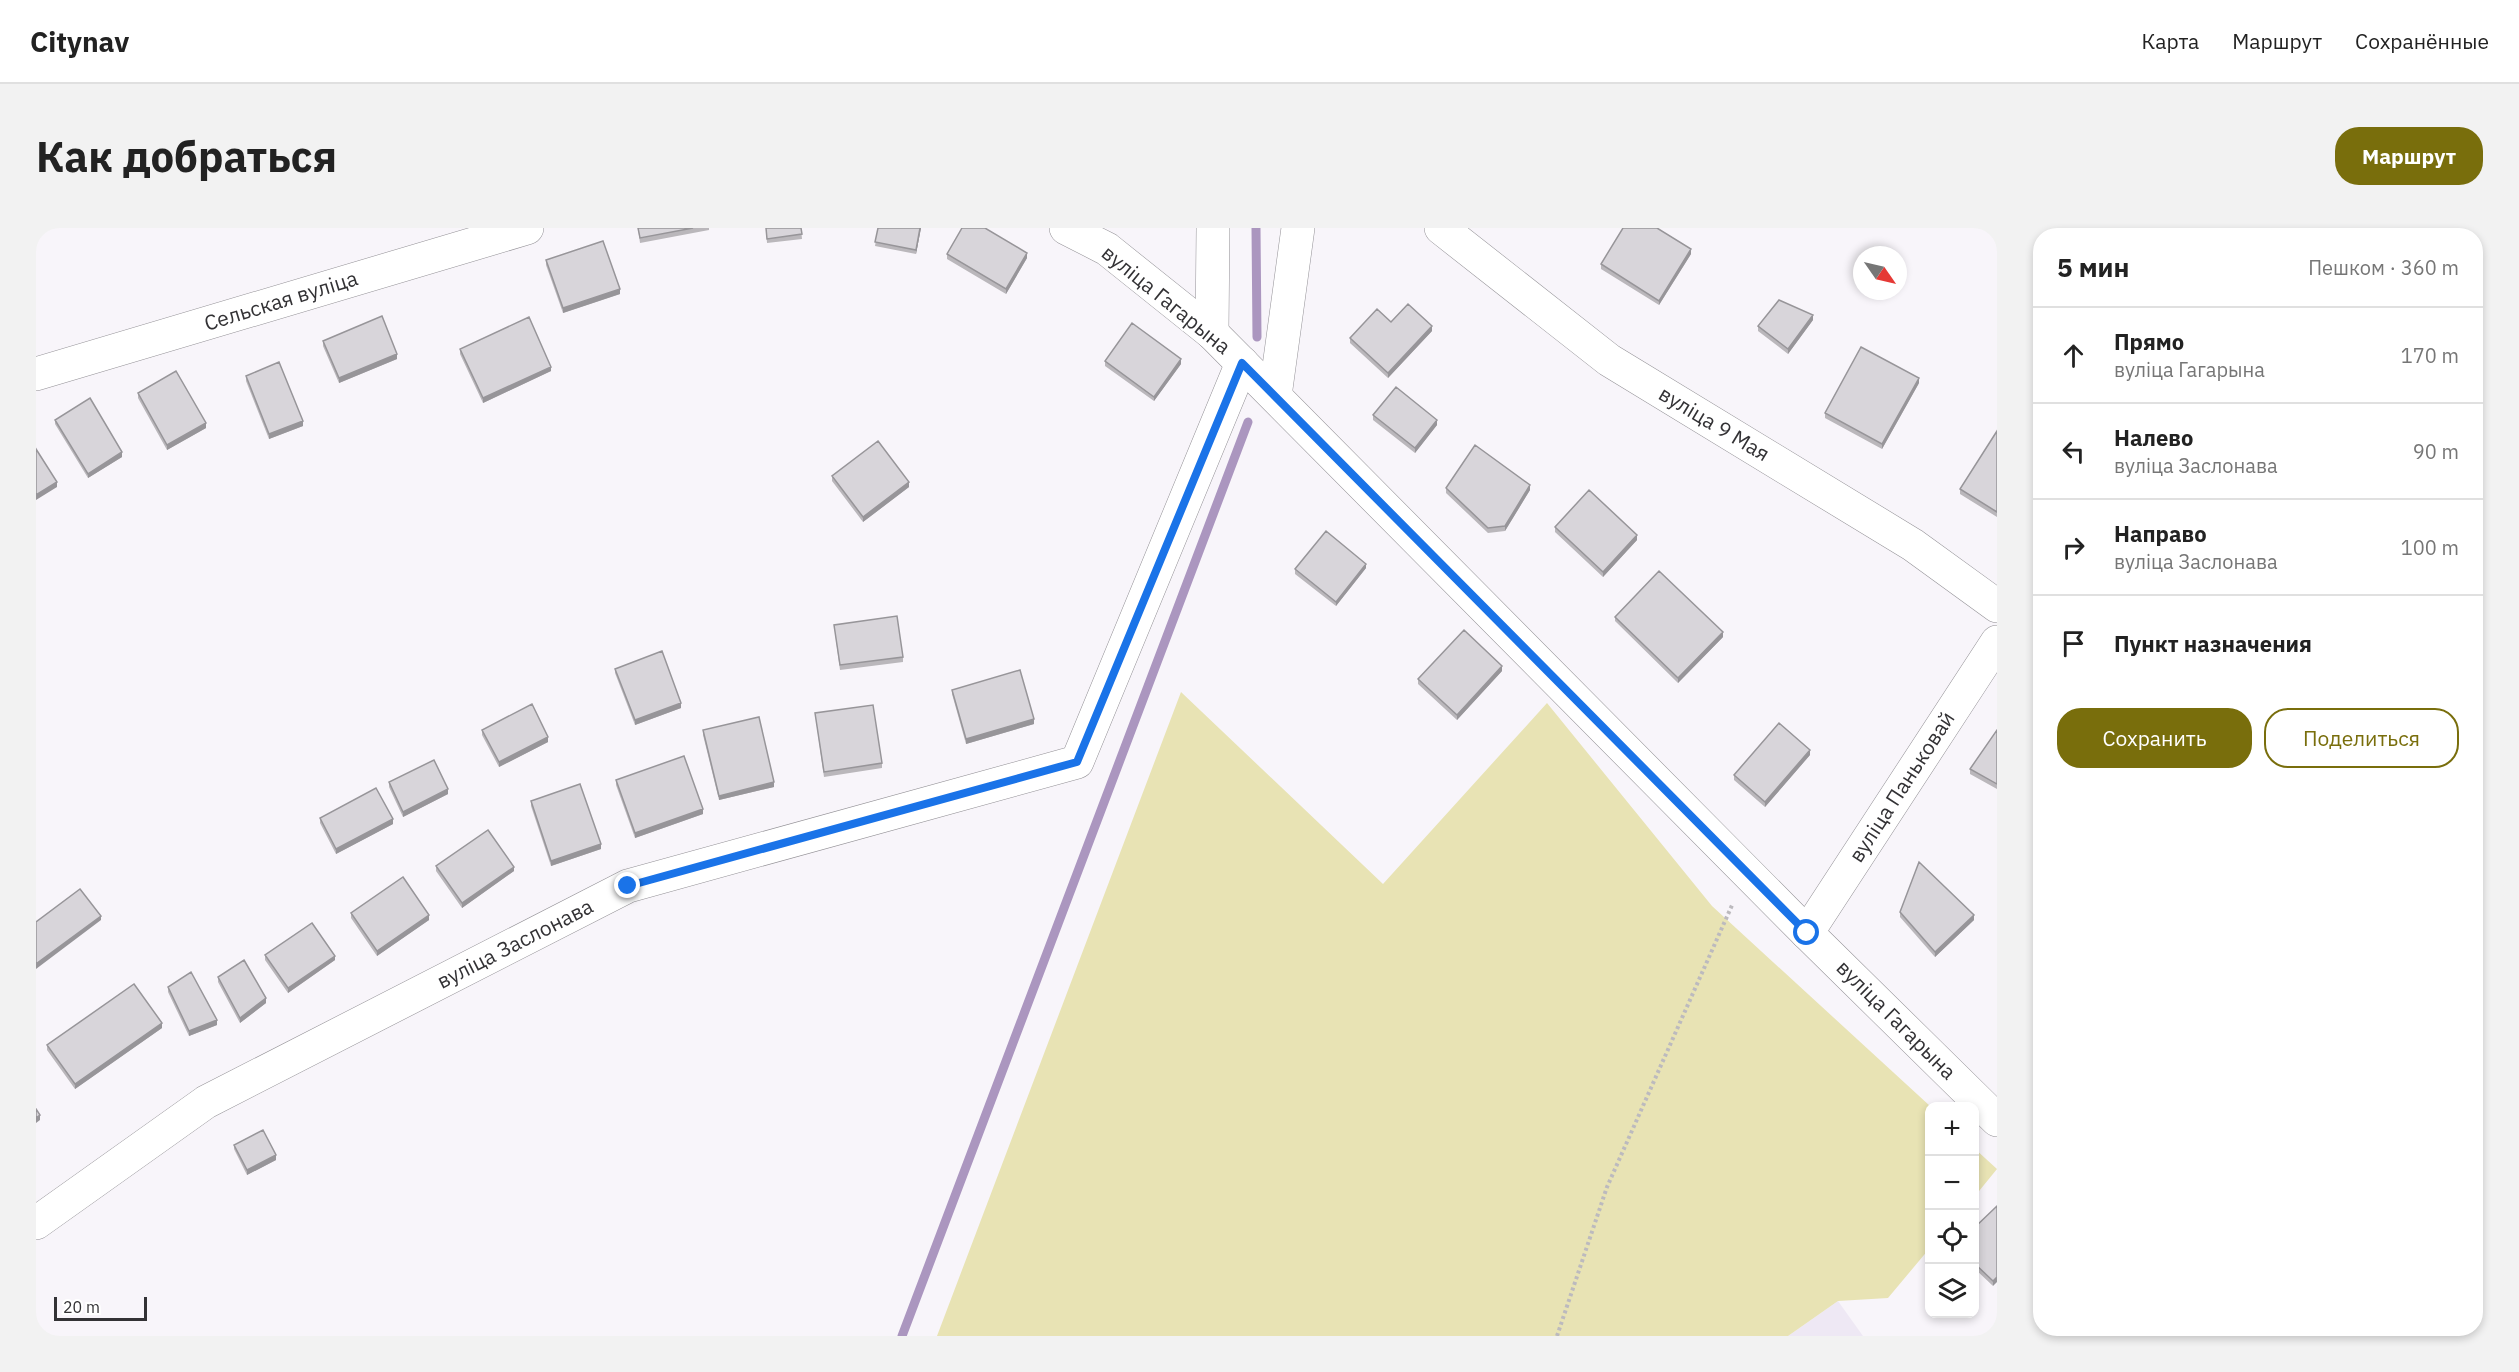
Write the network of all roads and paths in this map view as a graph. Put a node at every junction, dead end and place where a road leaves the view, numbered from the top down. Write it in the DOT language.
graph roads {
  1 [pos="527,228"];
  2 [pos="1066,228"];
  3 [pos="1213,228"];
  4 [pos="1298,228"];
  5 [pos="1441,228"];
  6 [pos="1212,333"];
  7 [pos="1242,363"];
  8 [pos="36,374"];
  9 [pos="1275,396"];
  10 [pos="1997,606"];
  11 [pos="1997,642"];
  12 [pos="1747,872"];
  13 [pos="1807,933"];
  14 [pos="1997,1120"];
  15 [pos="36,1223"];
  16 [pos="1557,1336"];
  1 -- 8 [label="street, Сельская вуліца"];
  2 -- 6 [label="street, вуліца Гагарына"];
  3 -- 6 [label="street"];
  4 -- 9 [label="street"];
  5 -- 10 [label="street, вуліца 9 Мая"];
  6 -- 7 [label="street, вуліца Гагарына"];
  7 -- 9 [label="street, вуліца Гагарына"];
  7 -- 15 [label="street, вуліца Заслонава"];
  9 -- 12 [label="street, вуліца Гагарына"];
  11 -- 13 [label="street, вуліца Паньковай"];
  12 -- 13 [label="street, вуліца Гагарына"];
  12 -- 16 [label="path"];
  13 -- 14 [label="street, вуліца Гагарына"];
}
